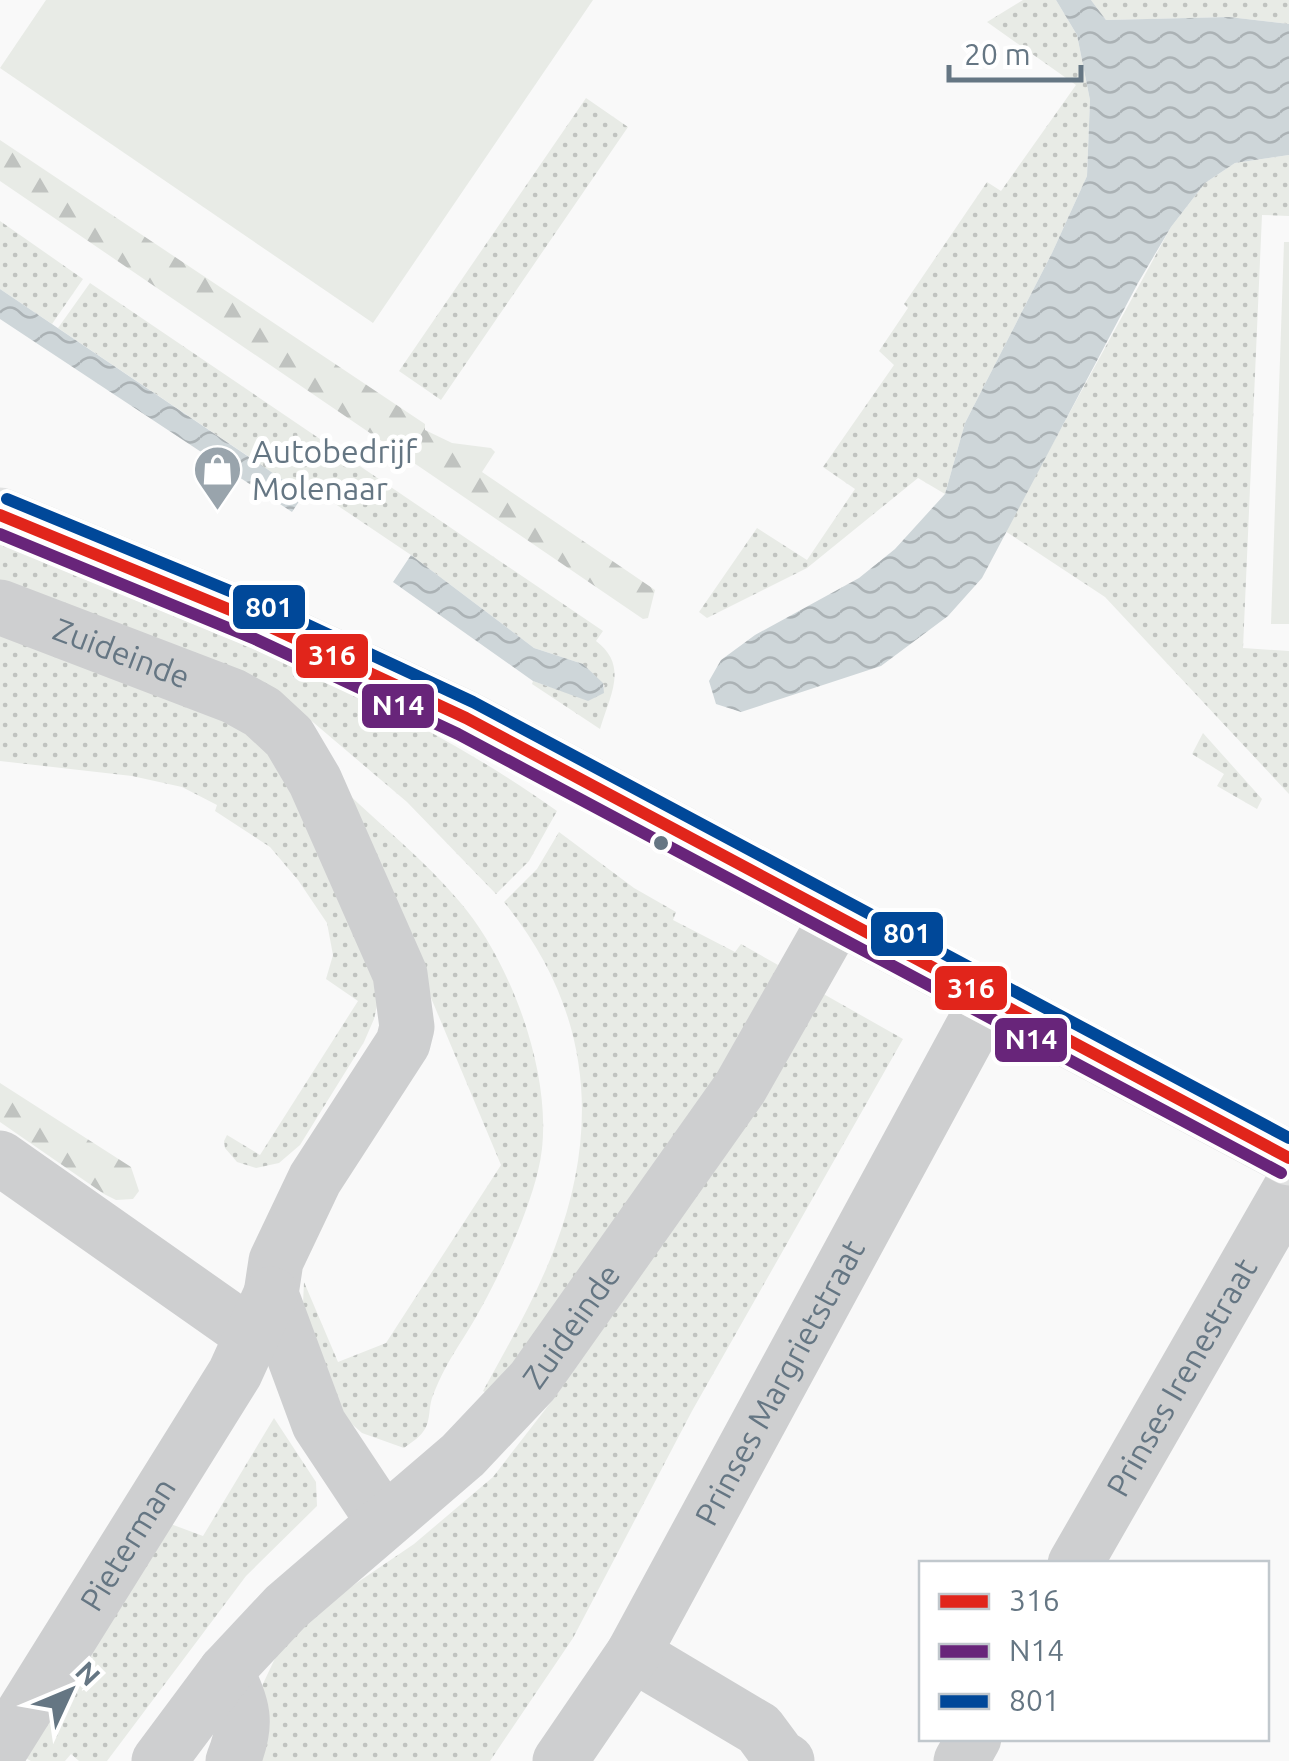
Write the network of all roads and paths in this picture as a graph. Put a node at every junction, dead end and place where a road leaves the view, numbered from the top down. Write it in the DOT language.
graph roads {
  1 [pos="0,514"];
  2 [pos="0,607"];
  3 [pos="288,736"];
  4 [pos="838,917"];
  5 [pos="988,999"];
  6 [pos="0,1158"];
  7 [pos="1289,1158"];
  8 [pos="1289,1191"];
  9 [pos="261,1315"];
  10 [pos="384,1522"];
  11 [pos="1077,1561"];
  12 [pos="633,1654"];
  13 [pos="226,1671"];
  14 [pos="0,1750"];
  15 [pos="158,1761"];
  16 [pos="233,1761"];
  17 [pos="560,1761"];
  18 [pos="786,1761"];
  1 -- 4 [label="main road"];
  2 -- 3 [label="street, Zuideinde"];
  3 -- 9 [label="street, Pieterman"];
  4 -- 5 [label="main road"];
  4 -- 10 [label="street, Zuideinde"];
  5 -- 7 [label="main road"];
  5 -- 12 [label="street, Prinses Margrietstraat"];
  6 -- 9 [label="street"];
  8 -- 11 [label="street, Prinses Irenestraat"];
  9 -- 10 [label="street"];
  9 -- 14 [label="street, Pieterman"];
  10 -- 13 [label="street, Zuideinde"];
  12 -- 17 [label="street, Prinses Margrietstraat"];
  12 -- 18 [label="street"];
  13 -- 15 [label="street, Zuideinde"];
  13 -- 16 [label="street"];
}
